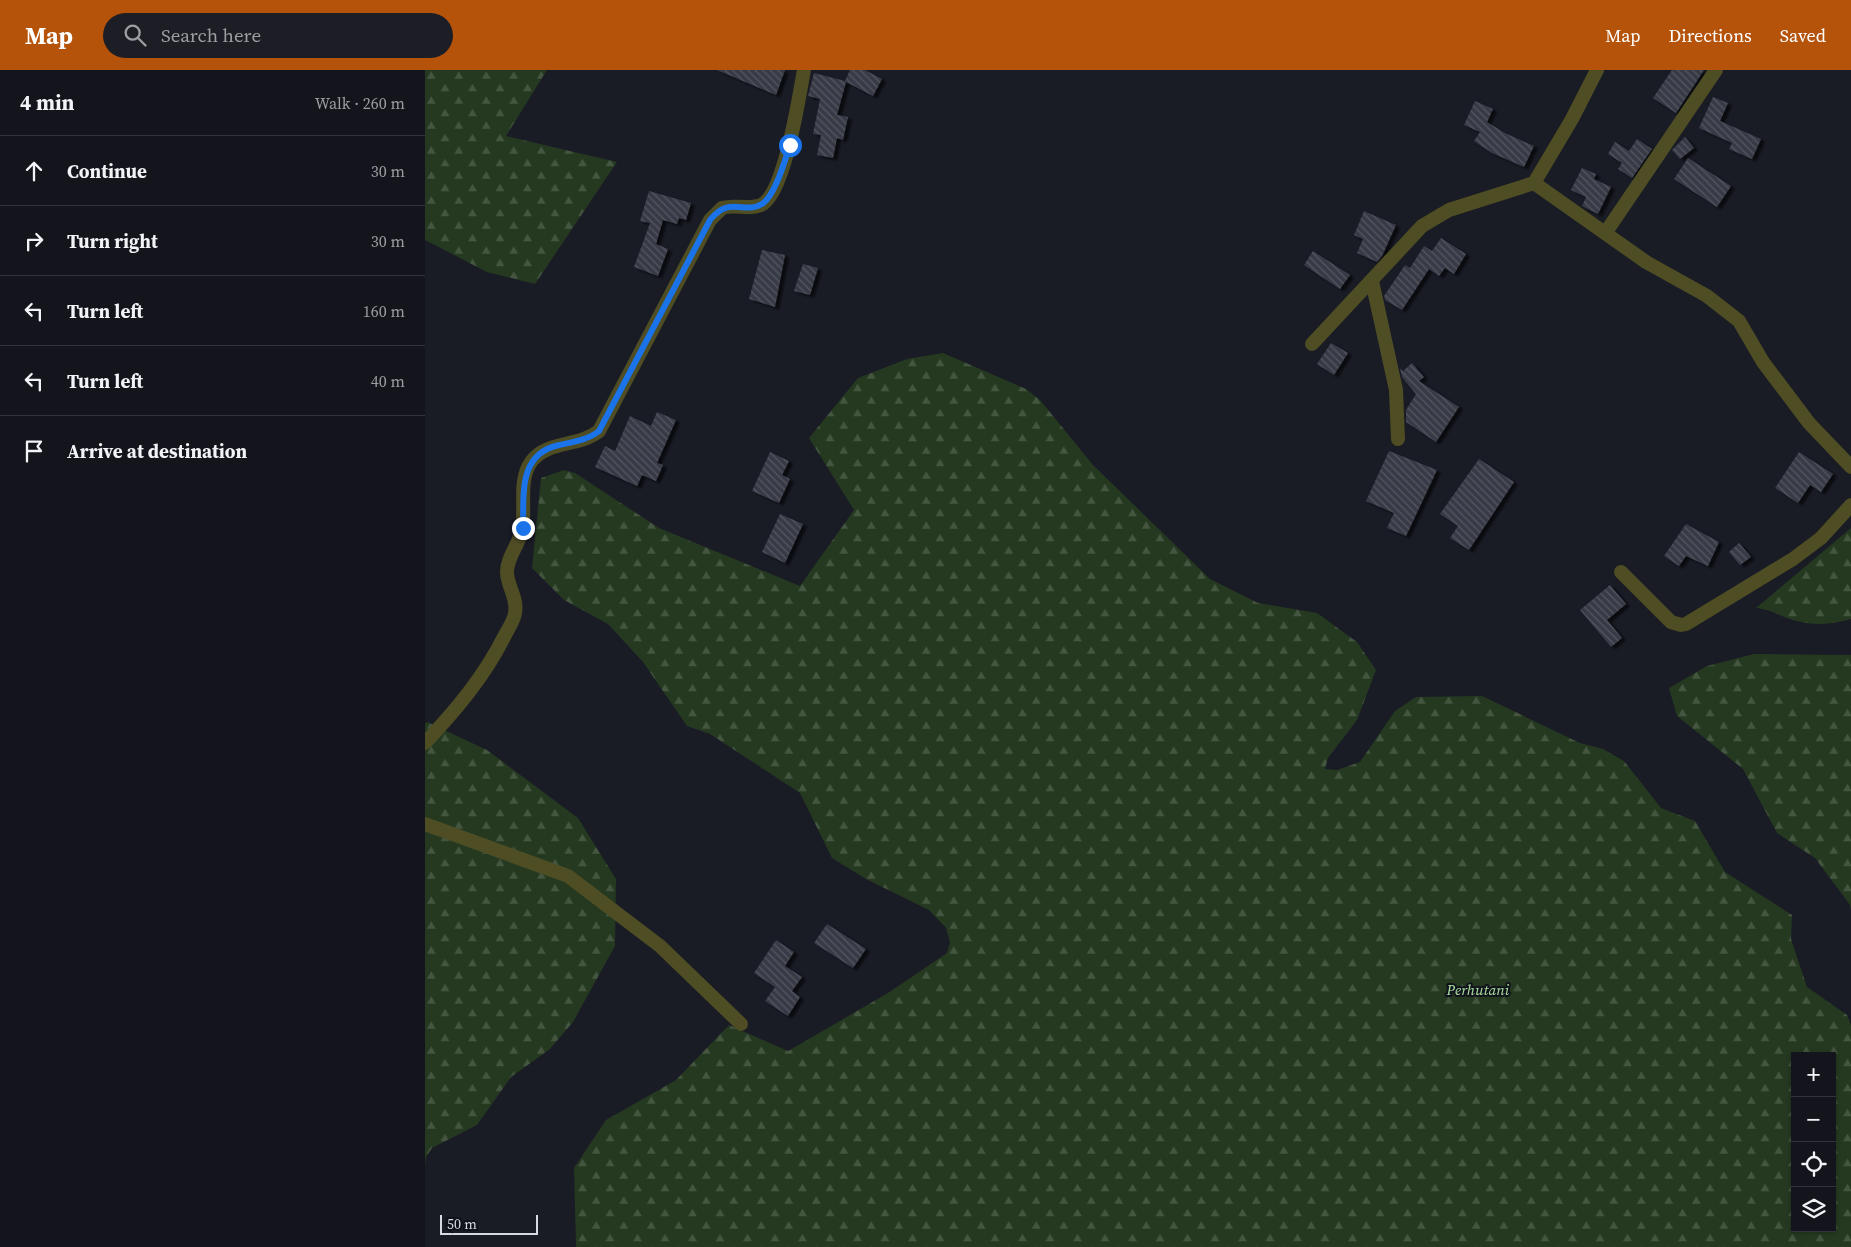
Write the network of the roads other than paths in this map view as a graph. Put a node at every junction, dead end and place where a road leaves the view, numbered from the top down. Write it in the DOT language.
graph roads {
  1 [pos="804,70"];
  2 [pos="1597,70"];
  3 [pos="1716,70"];
  4 [pos="1534,183"];
  5 [pos="1606,232"];
  6 [pos="1372,281"];
  7 [pos="1312,344"];
  8 [pos="1398,439"];
  9 [pos="1851,467"];
  10 [pos="1851,505"];
  11 [pos="1621,572"];
  12 [pos="425,743"];
  13 [pos="425,824"];
  14 [pos="741,1024"];
  1 -- 12 [label="street"];
  2 -- 4 [label="street"];
  3 -- 5 [label="street"];
  4 -- 5 [label="street"];
  4 -- 6 [label="street"];
  5 -- 9 [label="street"];
  6 -- 7 [label="street"];
  6 -- 8 [label="street"];
  10 -- 11 [label="street"];
  13 -- 14 [label="street"];
}
